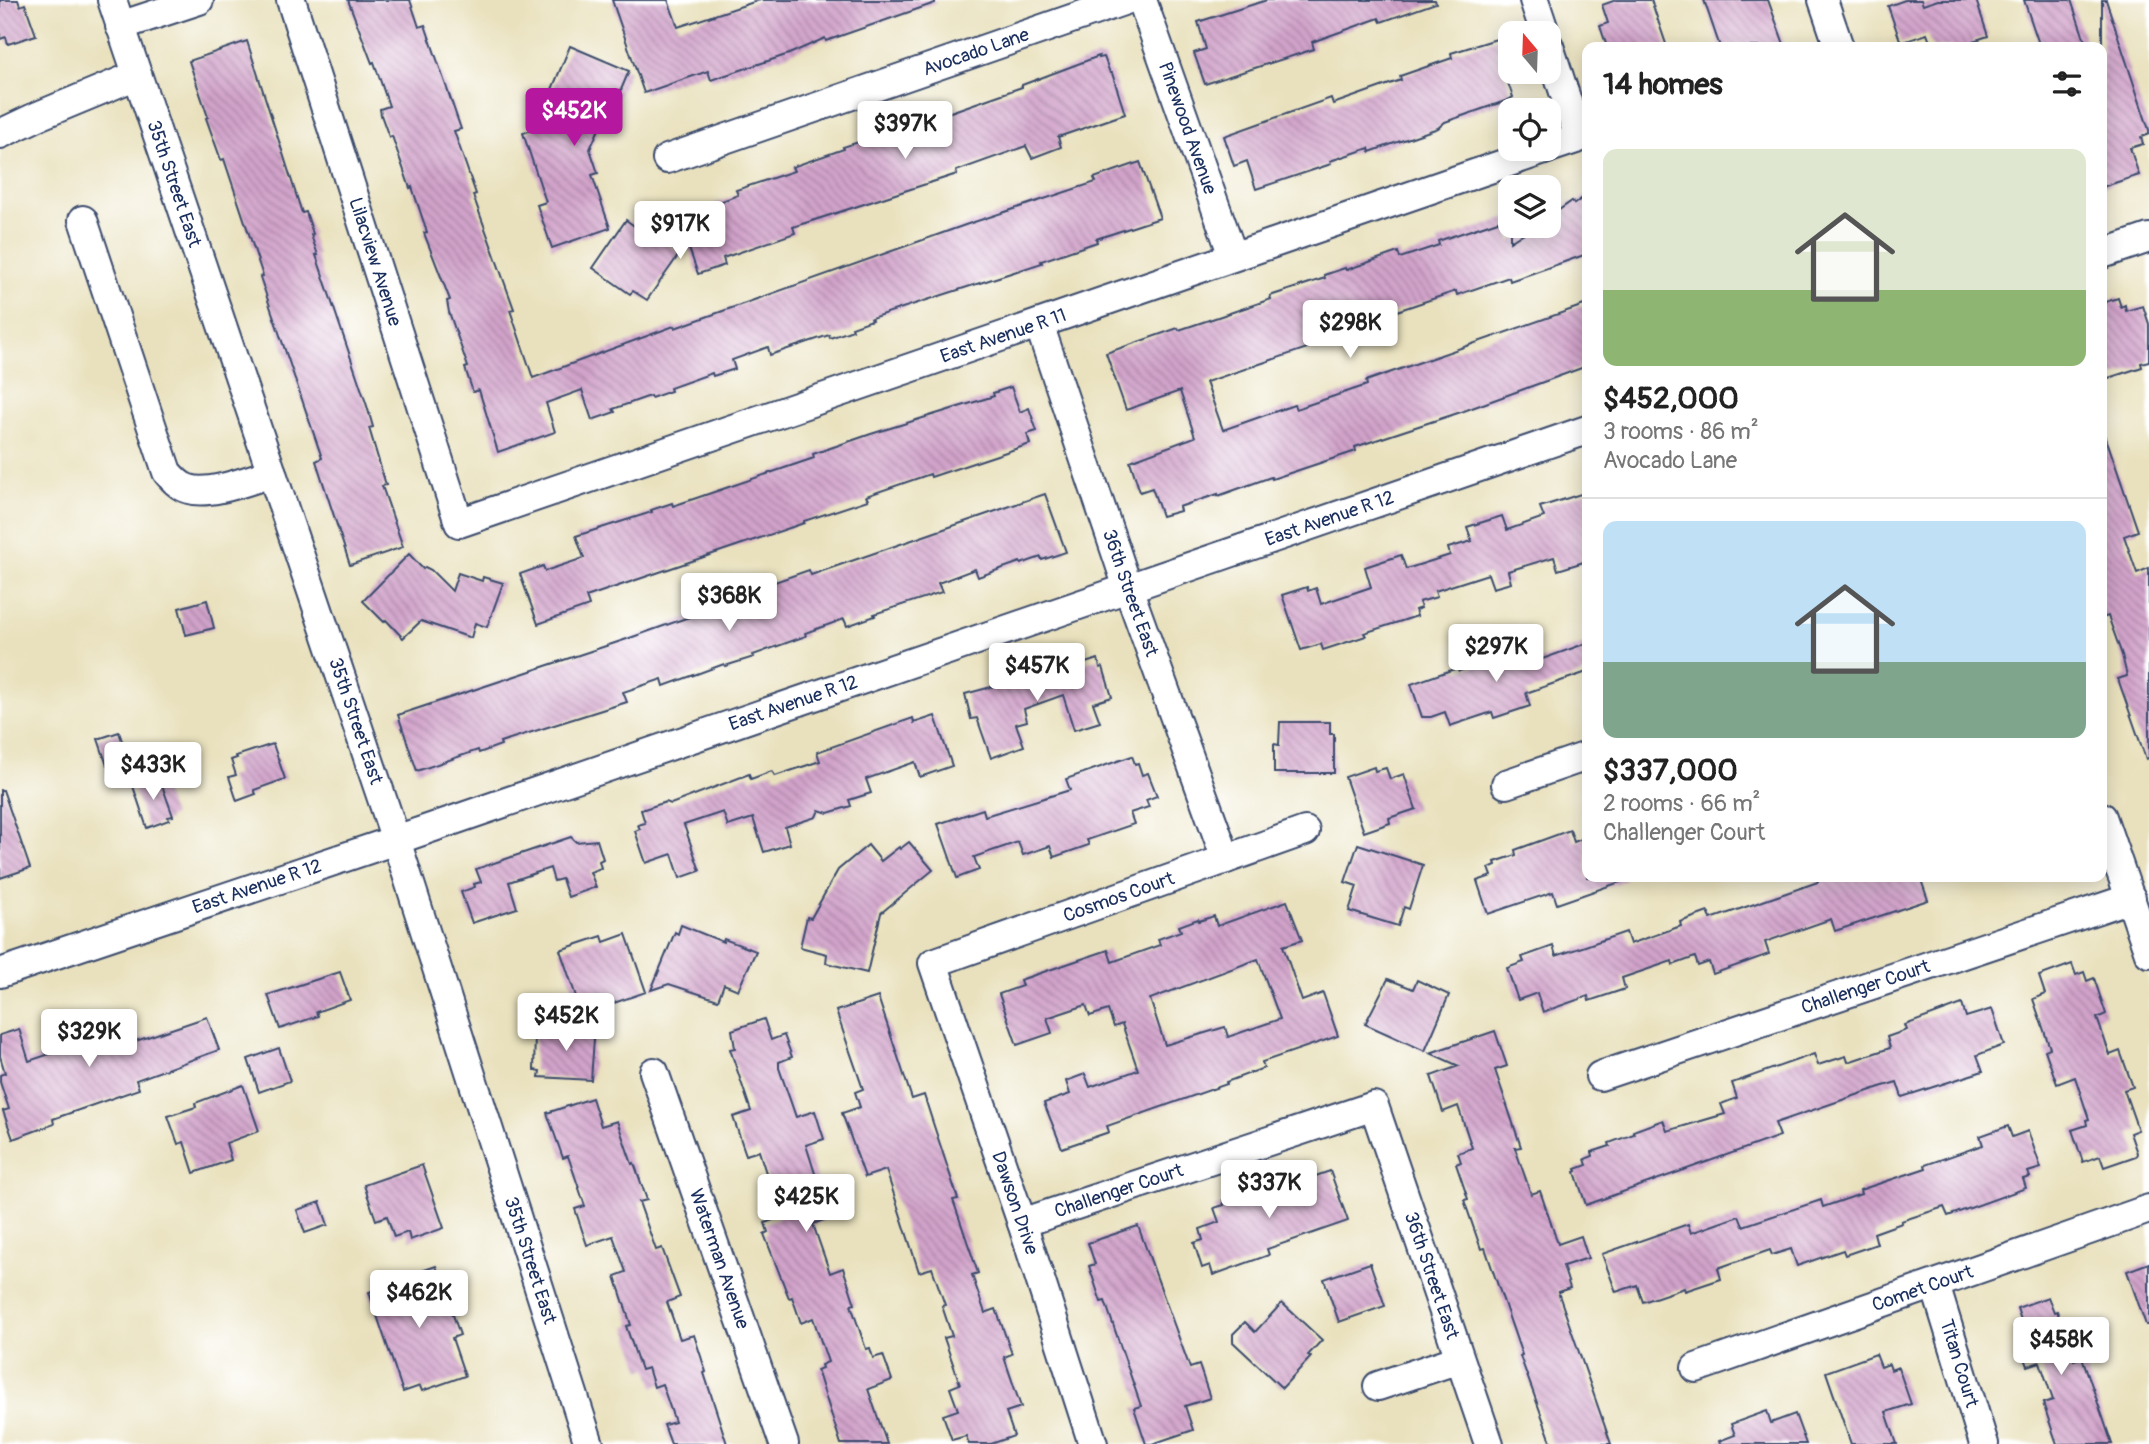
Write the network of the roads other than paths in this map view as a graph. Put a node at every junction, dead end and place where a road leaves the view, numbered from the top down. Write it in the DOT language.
graph roads {
  1 [pos="111,0"];
  2 [pos="199,0"];
  3 [pos="291,0"];
  4 [pos="1126,0"];
  5 [pos="1142,0"];
  6 [pos="1534,0"];
  7 [pos="1823,0"];
  8 [pos="1541,21"];
  9 [pos="120,26"];
  10 [pos="1837,42"];
  11 [pos="137,75"];
  12 [pos="1561,83"];
  13 [pos="0,134"];
  14 [pos="1561,144"];
  15 [pos="667,159"];
  16 [pos="1510,161"];
  17 [pos="83,220"];
  18 [pos="2149,238"];
  19 [pos="2107,252"];
  20 [pos="1233,256"];
  21 [pos="1039,324"];
  22 [pos="1582,432"];
  23 [pos="272,473"];
  24 [pos="459,523"];
  25 [pos="1128,588"];
  26 [pos="1582,758"];
  27 [pos="1506,784"];
  28 [pos="1304,831"];
  29 [pos="2107,831"];
  30 [pos="396,840"];
  31 [pos="1226,859"];
  32 [pos="2131,898"];
  33 [pos="2149,953"];
  34 [pos="933,963"];
  35 [pos="0,973"];
  36 [pos="654,1072"];
  37 [pos="1600,1076"];
  38 [pos="1374,1105"];
  39 [pos="2149,1209"];
  40 [pos="1022,1223"];
  41 [pos="1935,1284"];
  42 [pos="1459,1359"];
  43 [pos="1696,1368"];
  44 [pos="1378,1386"];
  45 [pos="589,1444"];
  46 [pos="784,1444"];
  47 [pos="1093,1444"];
  48 [pos="1489,1444"];
  49 [pos="1984,1444"];
  1 -- 9 [label="street, 35th Street East"];
  2 -- 9 [label="street"];
  3 -- 24 [label="street, Lilacview Avenue"];
  4 -- 15 [label="street, Avocado Lane"];
  5 -- 20 [label="street, Pinewood Avenue"];
  6 -- 8 [label="street"];
  7 -- 10 [label="street"];
  9 -- 11 [label="street, 35th Street East"];
  11 -- 13 [label="street"];
  11 -- 23 [label="street, 35th Street East"];
  12 -- 14 [label="street, East Avenue R 11"];
  16 -- 20 [label="street, East Avenue R 11"];
  17 -- 23 [label="street"];
  18 -- 19 [label="street"];
  20 -- 21 [label="street, East Avenue R 11"];
  21 -- 24 [label="street, East Avenue R 11"];
  21 -- 25 [label="street, 36th Street East"];
  22 -- 25 [label="street, East Avenue R 12"];
  23 -- 30 [label="street, 35th Street East"];
  25 -- 30 [label="street, East Avenue R 12"];
  25 -- 31 [label="street, 36th Street East"];
  26 -- 27 [label="street"];
  28 -- 31 [label="street, Cosmos Court"];
  29 -- 32 [label="street"];
  30 -- 35 [label="street, East Avenue R 12"];
  30 -- 45 [label="street, 35th Street East"];
  31 -- 34 [label="street, Cosmos Court"];
  32 -- 33 [label="street"];
  32 -- 37 [label="street, Challenger Court"];
  34 -- 40 [label="street, Dawson Drive"];
  36 -- 46 [label="street, Waterman Avenue"];
  38 -- 40 [label="street, Challenger Court"];
  38 -- 42 [label="street, 36th Street East"];
  39 -- 41 [label="street, Comet Court"];
  40 -- 47 [label="street, Dawson Drive"];
  41 -- 43 [label="street, Comet Court"];
  41 -- 49 [label="street, Titan Court"];
  42 -- 44 [label="street"];
  42 -- 48 [label="street, 36th Street East"];
}
